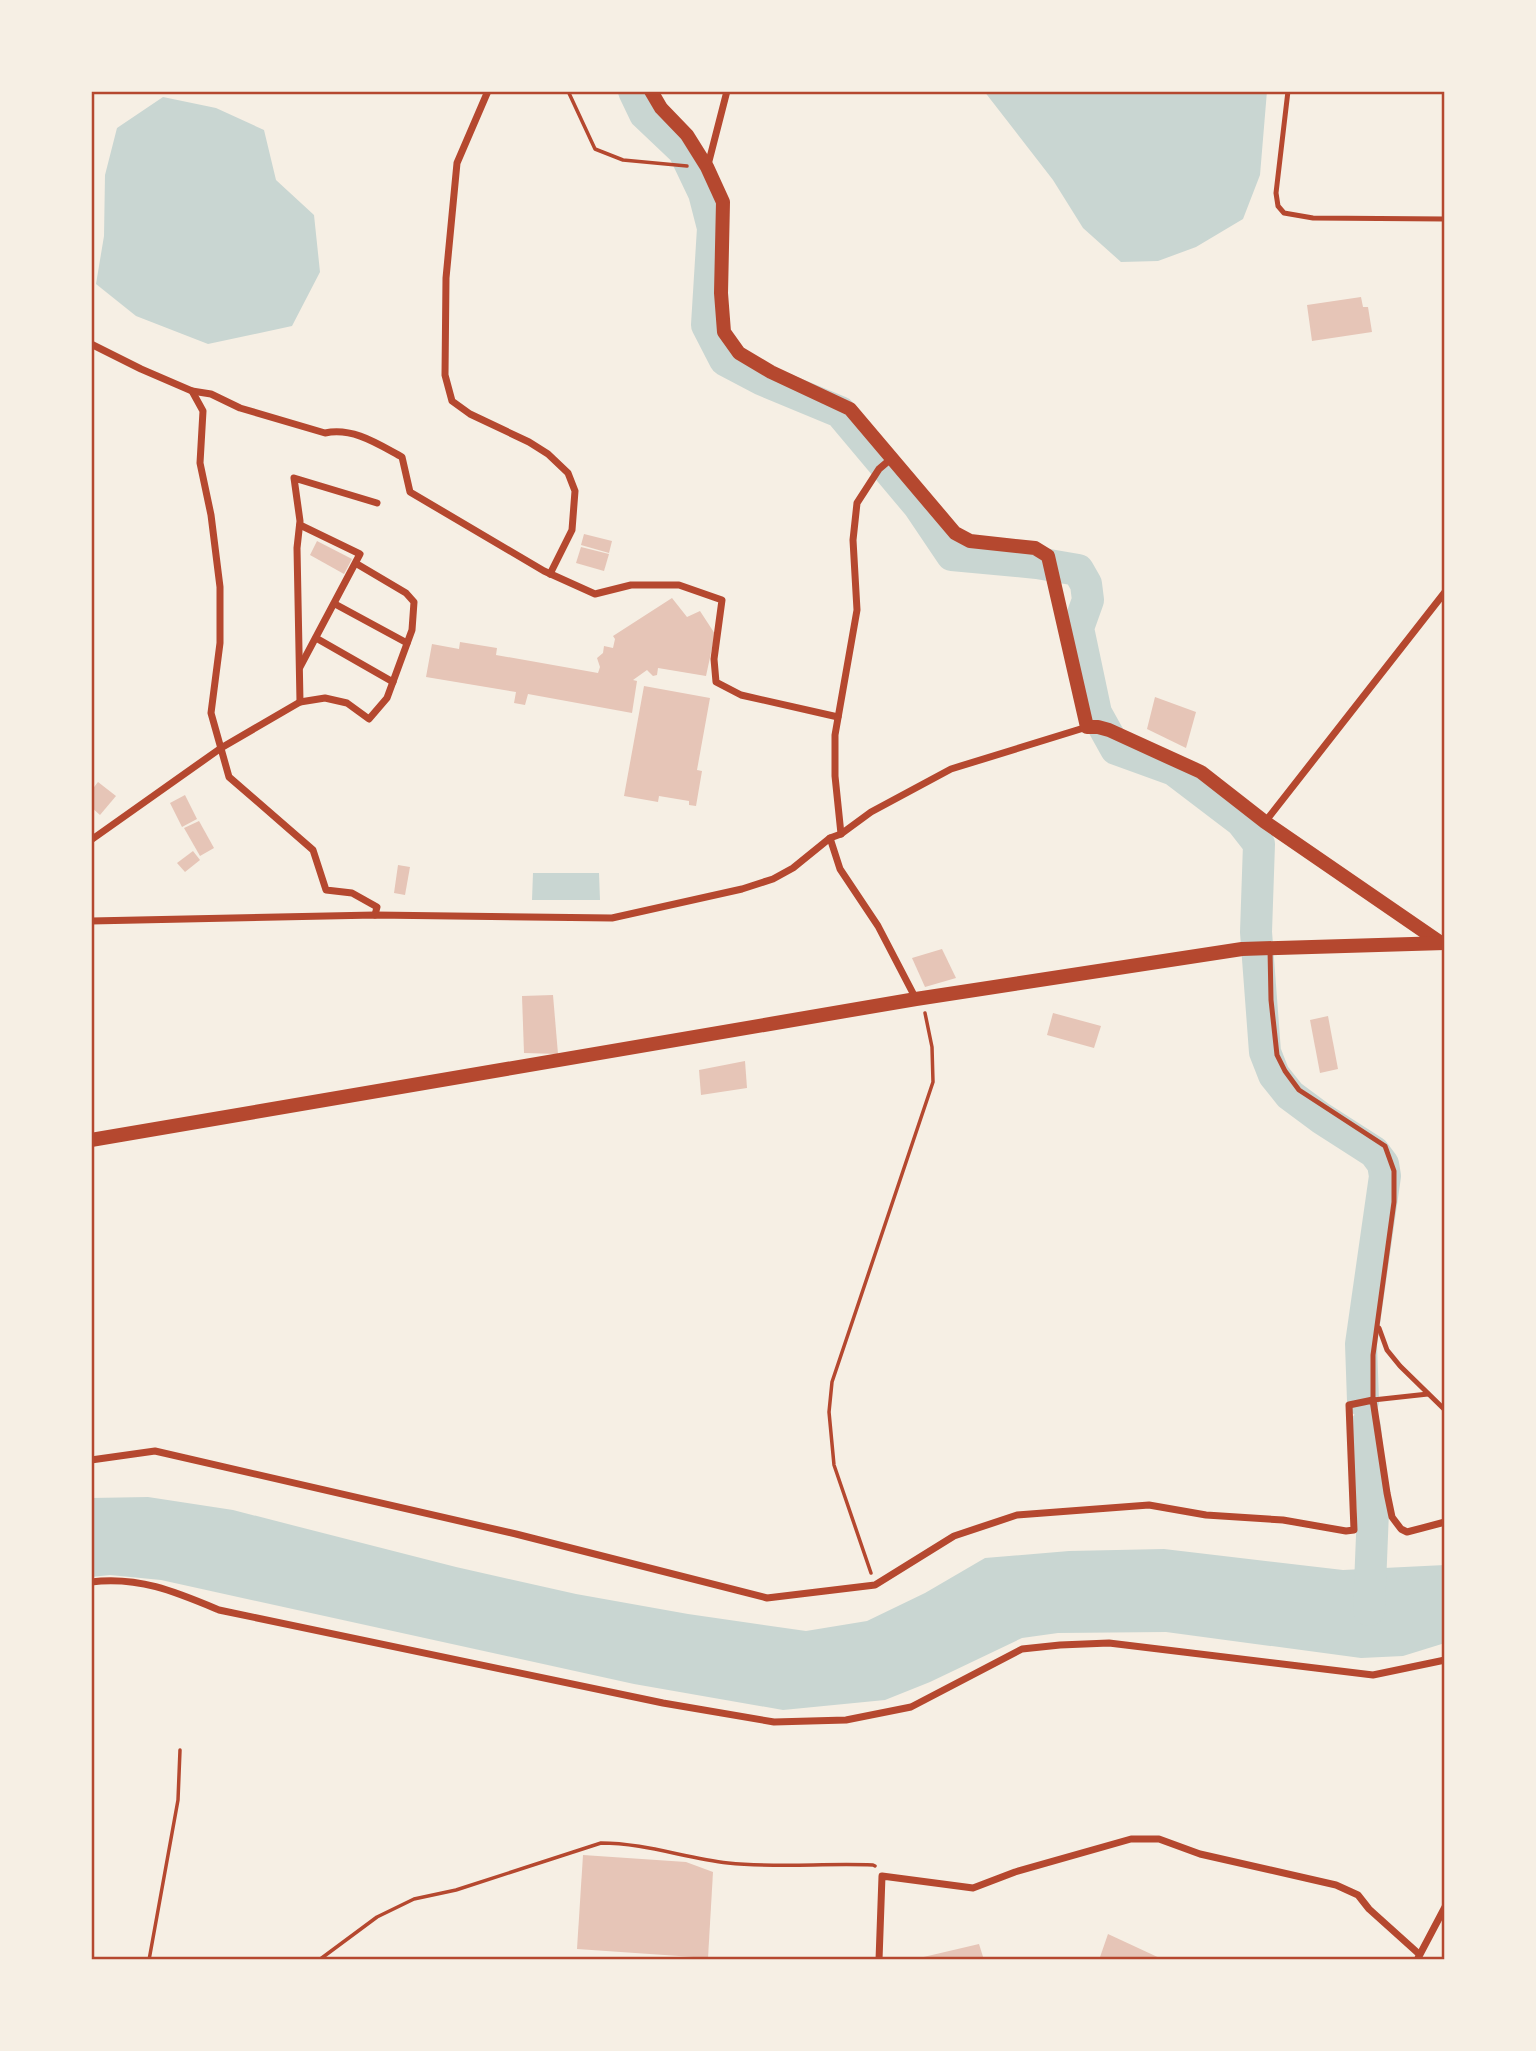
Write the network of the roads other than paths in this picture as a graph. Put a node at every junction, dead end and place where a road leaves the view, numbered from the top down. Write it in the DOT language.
graph roads {
  1 [pos="488,91"];
  2 [pos="651,91"];
  3 [pos="727,91"];
  4 [pos="1288,91"];
  5 [pos="707,167"];
  6 [pos="1445,219"];
  7 [pos="91,344"];
  8 [pos="192,391"];
  9 [pos="891,458"];
  10 [pos="377,503"];
  11 [pos="300,525"];
  12 [pos="357,564"];
  13 [pos="550,574"];
  14 [pos="1445,592"];
  15 [pos="335,604"];
  16 [pos="316,638"];
  17 [pos="407,643"];
  18 [pos="299,667"];
  19 [pos="393,682"];
  20 [pos="300,702"];
  21 [pos="838,717"];
  22 [pos="1098,728"];
  23 [pos="221,748"];
  24 [pos="1265,822"];
  25 [pos="841,834"];
  26 [pos="830,838"];
  27 [pos="91,841"];
  28 [pos="375,915"];
  29 [pos="91,921"];
  30 [pos="1443,944"];
  31 [pos="1268,949"];
  32 [pos="916,999"];
  33 [pos="91,1140"];
  34 [pos="1378,1325"];
  35 [pos="1428,1394"];
  36 [pos="1373,1400"];
  37 [pos="1445,1410"];
  38 [pos="91,1460"];
  39 [pos="1445,1522"];
  40 [pos="91,1582"];
  41 [pos="1445,1660"];
  42 [pos="1445,1907"];
  43 [pos="1418,1957"];
  44 [pos="878,1960"];
  1 -- 13 [label="street"];
  2 -- 5 [label="main road"];
  3 -- 5 [label="street"];
  4 -- 6 [label="lane"];
  5 -- 9 [label="main road"];
  7 -- 8 [label="street"];
  8 -- 13 [label="street"];
  8 -- 23 [label="street"];
  9 -- 21 [label="street"];
  9 -- 22 [label="main road"];
  10 -- 11 [label="street"];
  11 -- 12 [label="street"];
  11 -- 18 [label="street"];
  12 -- 15 [label="street"];
  12 -- 17 [label="street"];
  13 -- 21 [label="street"];
  14 -- 24 [label="street"];
  15 -- 16 [label="street"];
  15 -- 17 [label="street"];
  16 -- 18 [label="street"];
  16 -- 19 [label="street"];
  17 -- 19 [label="street"];
  18 -- 20 [label="street"];
  19 -- 20 [label="street"];
  20 -- 23 [label="street"];
  21 -- 25 [label="street"];
  22 -- 24 [label="main road"];
  22 -- 25 [label="street"];
  23 -- 27 [label="street"];
  23 -- 28 [label="street"];
  24 -- 30 [label="main road"];
  25 -- 26 [label="street"];
  26 -- 28 [label="street"];
  26 -- 32 [label="street"];
  28 -- 29 [label="street"];
  30 -- 31 [label="main road"];
  31 -- 32 [label="main road"];
  31 -- 34 [label="lane"];
  32 -- 33 [label="main road"];
  34 -- 35 [label="lane"];
  34 -- 36 [label="lane"];
  35 -- 36 [label="lane"];
  35 -- 37 [label="lane"];
  36 -- 38 [label="street"];
  36 -- 39 [label="street"];
  40 -- 41 [label="street"];
  42 -- 43 [label="street"];
  43 -- 44 [label="street"];
}
